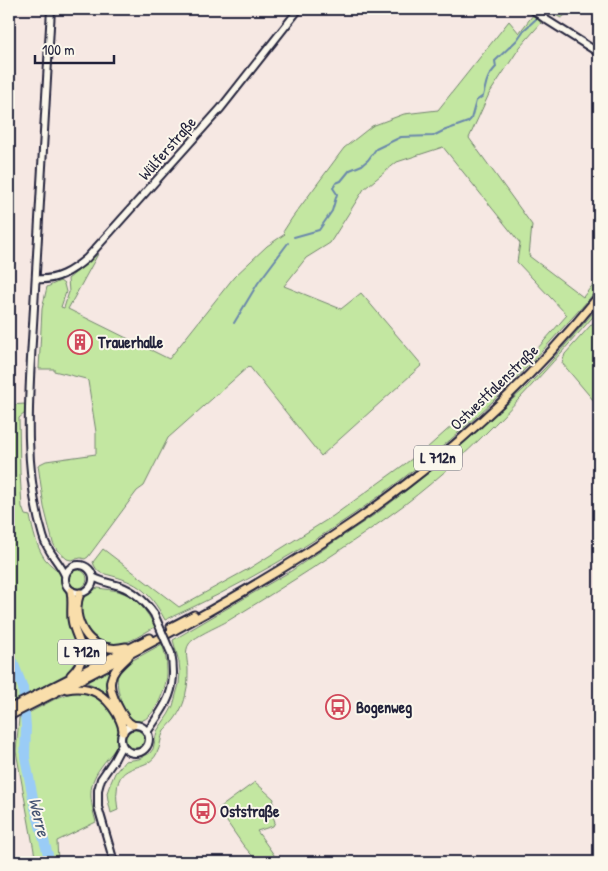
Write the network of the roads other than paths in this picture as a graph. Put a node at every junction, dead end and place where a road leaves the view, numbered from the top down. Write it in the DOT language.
graph roads {
  1 [pos="51,9"];
  2 [pos="299,9"];
  3 [pos="532,9"];
  4 [pos="599,53"];
  5 [pos="36,279"];
  6 [pos="599,296"];
  7 [pos="57,561"];
  8 [pos="72,567"];
  9 [pos="65,575"];
  10 [pos="93,577"];
  11 [pos="108,584"];
  12 [pos="91,586"];
  13 [pos="71,591"];
  14 [pos="80,593"];
  15 [pos="135,648"];
  16 [pos="53,690"];
  17 [pos="9,709"];
  18 [pos="9,716"];
  19 [pos="156,719"];
  20 [pos="137,726"];
  21 [pos="123,732"];
  22 [pos="147,732"];
  23 [pos="122,745"];
  24 [pos="128,752"];
  25 [pos="114,760"];
  26 [pos="114,862"];
  1 -- 5 [label="main road"];
  2 -- 5 [label="main road, Wülferstraße"];
  3 -- 4 [label="main road"];
  5 -- 7 [label="main road"];
  6 -- 15 [label="main road, Ostwestfalenstraße / L 712n"];
  7 -- 8 [label="main road"];
  7 -- 9 [label="main road"];
  8 -- 9 [label="main road"];
  8 -- 10 [label="main road"];
  9 -- 13 [label="main road"];
  10 -- 11 [label="main road"];
  10 -- 12 [label="main road"];
  11 -- 12 [label="main road"];
  11 -- 19 [label="main road, bridge"];
  12 -- 14 [label="main road"];
  13 -- 14 [label="main road"];
  13 -- 16 [label="main road, L 712n"];
  14 -- 15 [label="main road, L 712n"];
  15 -- 16 [label="main road, Ostwestfalenstraße / L 712n"];
  15 -- 20 [label="main road, L 712n"];
  16 -- 17 [label="main road, Ostwestfalenstraße / L 712n"];
  16 -- 18 [label="main road, Ostwestfalenstraße / L 712n"];
  16 -- 21 [label="main road, L 712n"];
  19 -- 20 [label="main road"];
  19 -- 22 [label="main road"];
  20 -- 21 [label="main road"];
  20 -- 22 [label="main road"];
  21 -- 23 [label="main road"];
  22 -- 24 [label="main road"];
  23 -- 24 [label="main road"];
  23 -- 25 [label="main road"];
  24 -- 25 [label="main road"];
  25 -- 26 [label="main road"];
}
